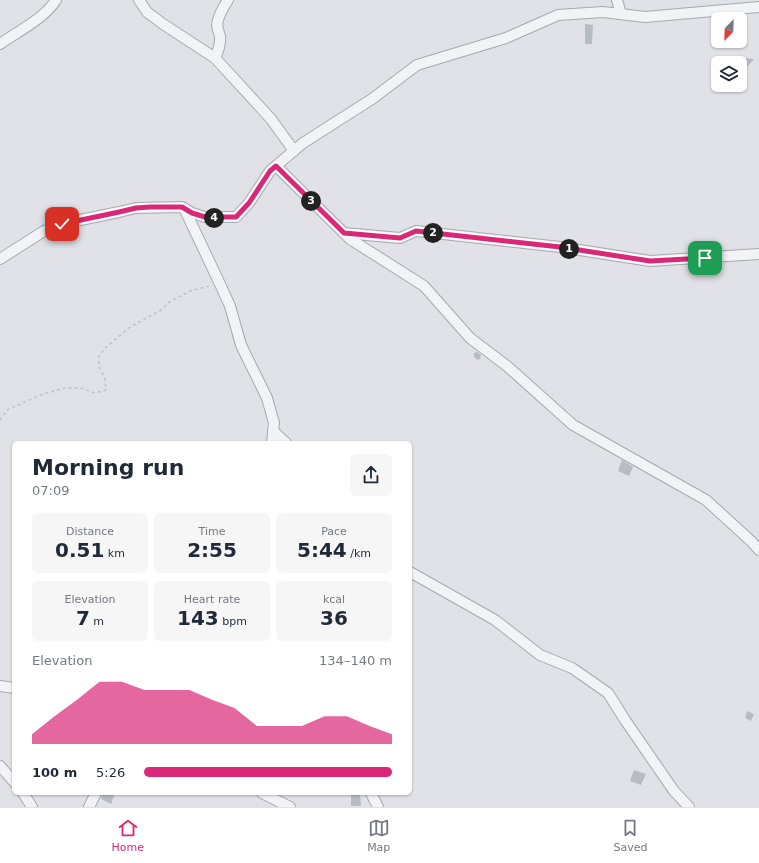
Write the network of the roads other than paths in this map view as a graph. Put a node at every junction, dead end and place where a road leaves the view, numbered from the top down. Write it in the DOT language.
graph roads {
  1 [pos="56,0"];
  2 [pos="139,0"];
  3 [pos="228,0"];
  4 [pos="618,0"];
  5 [pos="759,7"];
  6 [pos="621,14"];
  7 [pos="0,44"];
  8 [pos="214,58"];
  9 [pos="294,151"];
  10 [pos="276,166"];
  11 [pos="184,208"];
  12 [pos="344,233"];
  13 [pos="759,254"];
  14 [pos="0,259"];
  15 [pos="273,431"];
  16 [pos="272,441"];
  17 [pos="284,441"];
  18 [pos="759,550"];
  19 [pos="412,573"];
  20 [pos="0,686"];
  21 [pos="12,688"];
  22 [pos="0,766"];
  23 [pos="12,780"];
  24 [pos="24,795"];
  25 [pos="95,795"];
  26 [pos="266,795"];
  27 [pos="372,795"];
  28 [pos="32,807"];
  29 [pos="89,807"];
  30 [pos="290,807"];
  31 [pos="378,807"];
  32 [pos="690,807"];
  1 -- 7 [label="street"];
  2 -- 8 [label="street"];
  3 -- 8 [label="street"];
  4 -- 6 [label="street"];
  5 -- 6 [label="street"];
  6 -- 9 [label="street"];
  8 -- 9 [label="street"];
  9 -- 10 [label="street"];
  10 -- 11 [label="street"];
  10 -- 12 [label="street"];
  11 -- 14 [label="street"];
  11 -- 15 [label="street"];
  12 -- 13 [label="street"];
  12 -- 18 [label="street"];
  15 -- 16 [label="street"];
  15 -- 17 [label="street"];
  19 -- 32 [label="street"];
  20 -- 21 [label="street"];
  22 -- 23 [label="street"];
  24 -- 28 [label="street"];
  25 -- 29 [label="street"];
  26 -- 30 [label="street"];
  27 -- 31 [label="street"];
}
